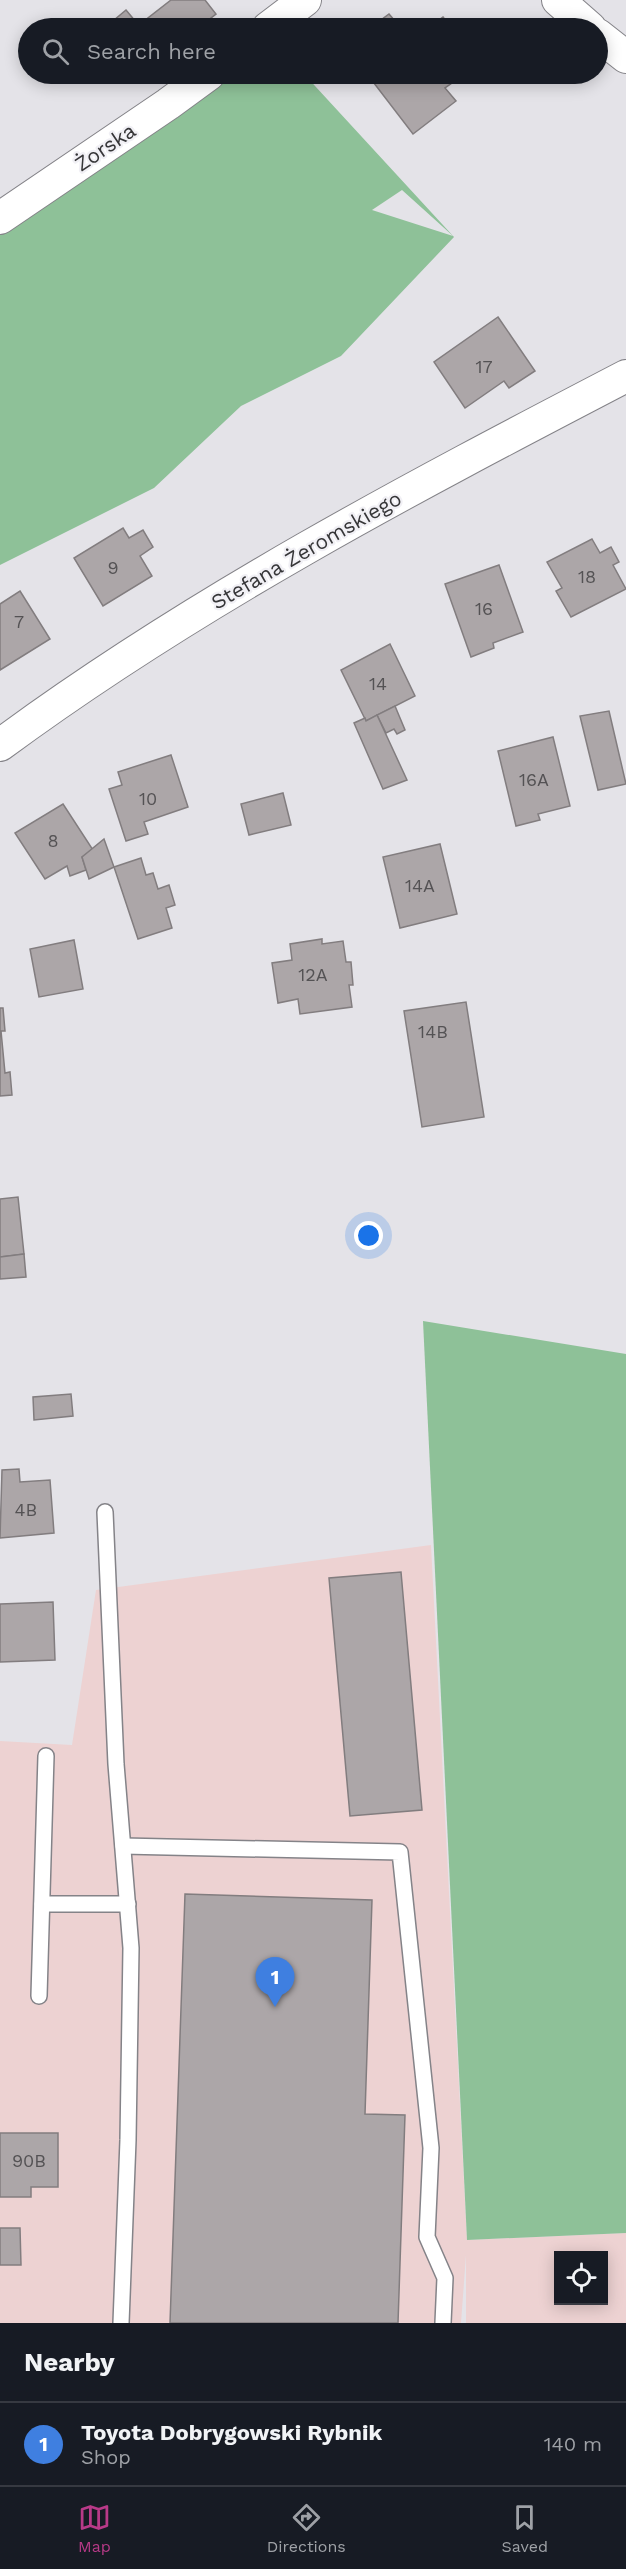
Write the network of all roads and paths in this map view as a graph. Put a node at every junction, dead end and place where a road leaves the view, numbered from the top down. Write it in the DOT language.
graph roads {
  1 [pos="305,0"];
  2 [pos="558,0"];
  3 [pos="281,18"];
  4 [pos="579,18"];
  5 [pos="608,43"];
  6 [pos="626,57"];
  7 [pos="195,84"];
  8 [pos="0,218"];
  9 [pos="626,376"];
  10 [pos="0,745"];
  11 [pos="105,1512"];
  12 [pos="46,1756"];
  13 [pos="123,1846"];
  14 [pos="42,1904"];
  15 [pos="128,1904"];
  16 [pos="39,1996"];
  17 [pos="121,2323"];
  18 [pos="443,2323"];
  1 -- 3 [label="street"];
  2 -- 4 [label="street"];
  5 -- 6 [label="street"];
  7 -- 8 [label="street, Żorska"];
  9 -- 10 [label="street, Stefana Żeromskiego"];
  11 -- 13 [label="lane"];
  12 -- 14 [label="lane"];
  13 -- 15 [label="lane"];
  13 -- 18 [label="lane"];
  14 -- 15 [label="lane"];
  14 -- 16 [label="lane"];
  15 -- 17 [label="lane"];
}
